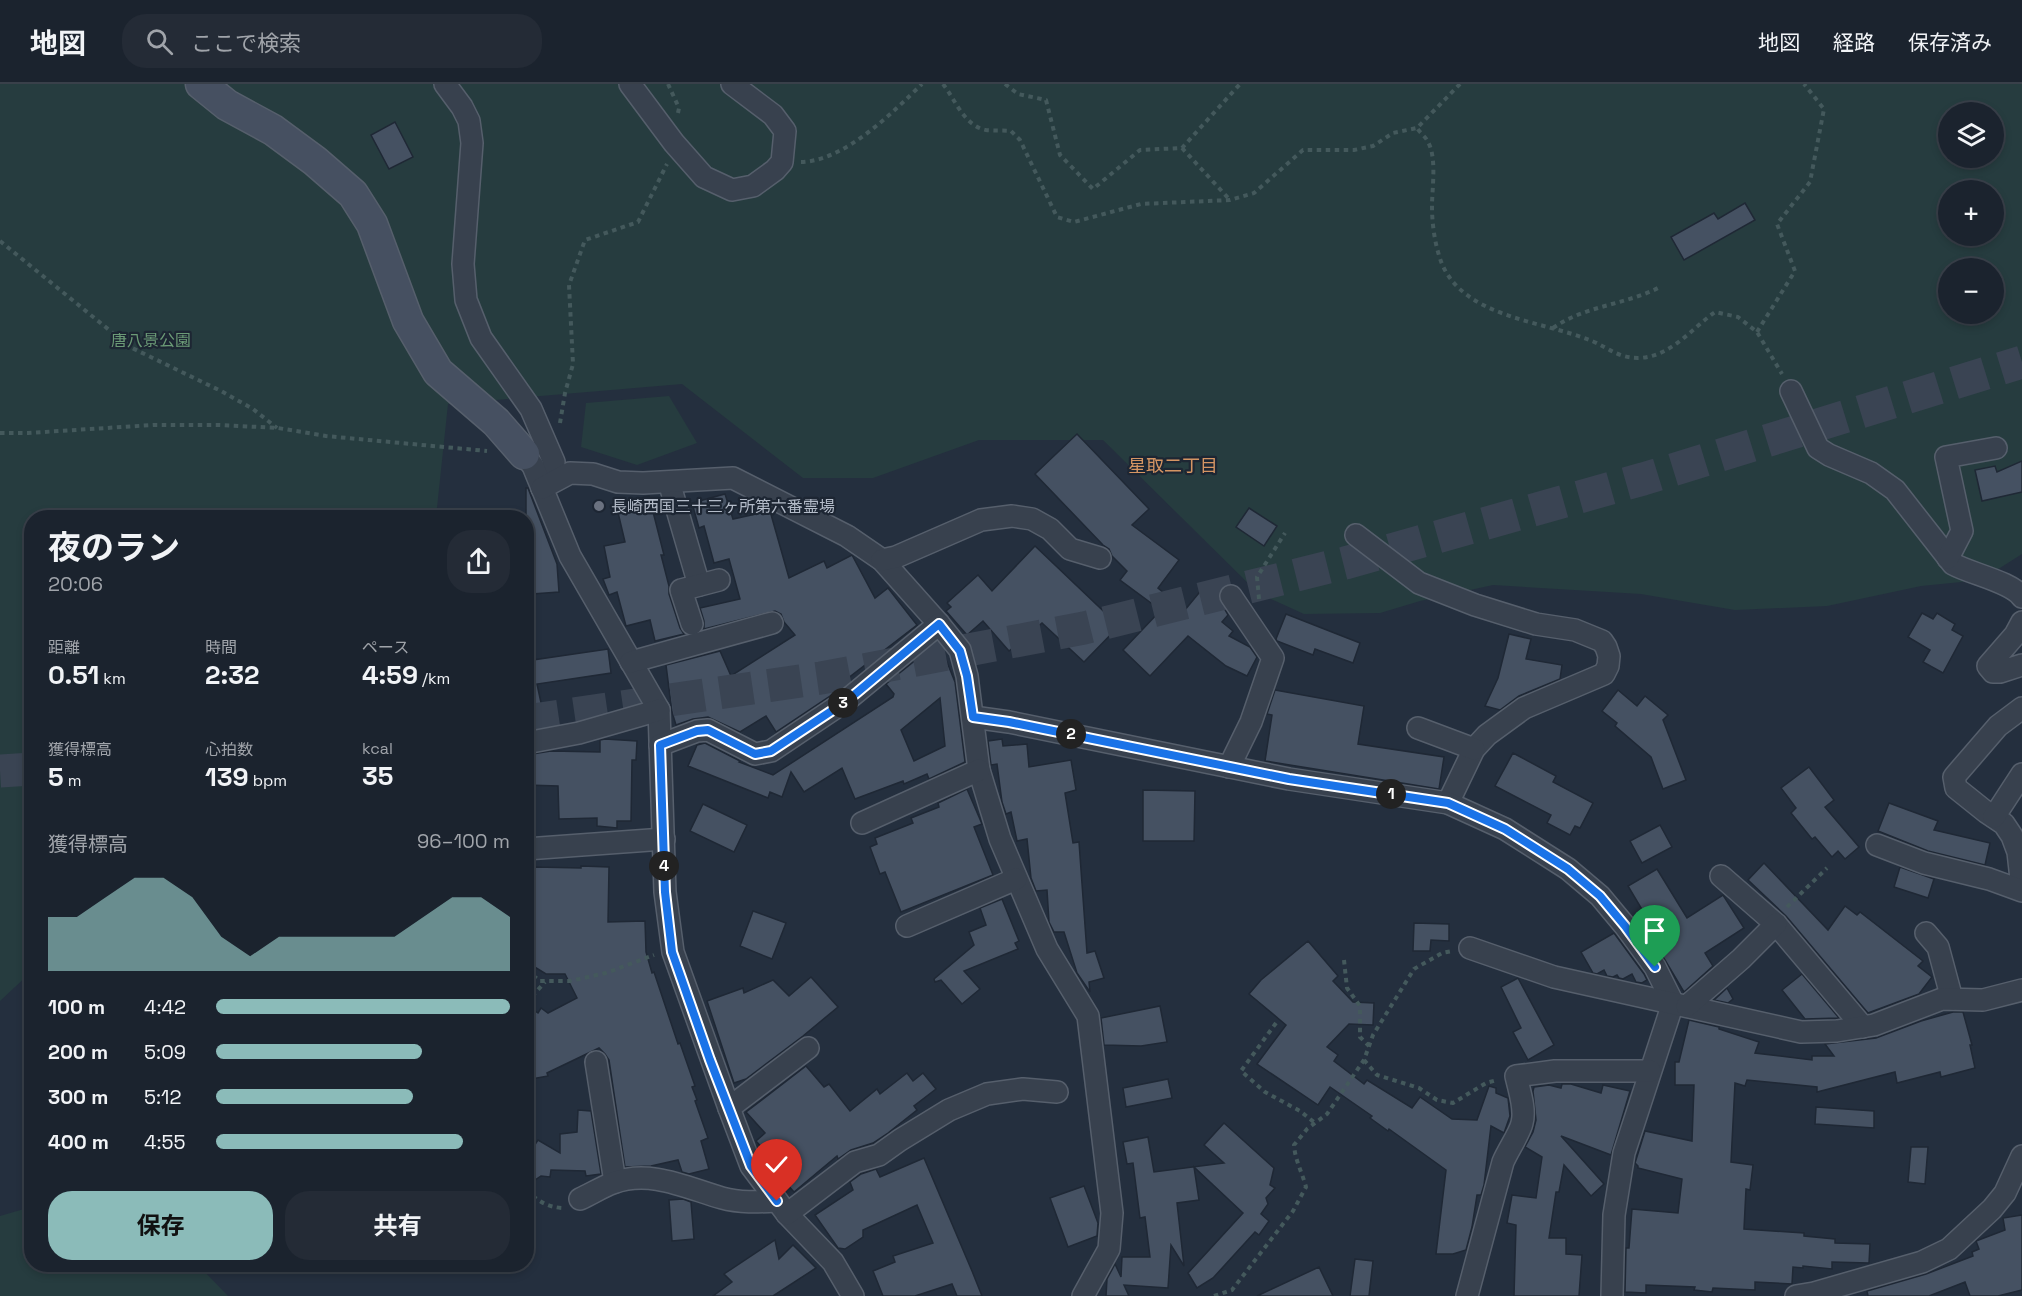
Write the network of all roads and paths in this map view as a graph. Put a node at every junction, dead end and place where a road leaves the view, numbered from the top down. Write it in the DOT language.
graph roads {
  1 [pos="201,84"];
  2 [pos="445,84"];
  3 [pos="630,84"];
  4 [pos="668,84"];
  5 [pos="732,84"];
  6 [pos="922,84"];
  7 [pos="943,84"];
  8 [pos="1005,84"];
  9 [pos="1240,84"];
  10 [pos="1460,84"];
  11 [pos="1804,84"];
  12 [pos="1417,128"];
  13 [pos="674,142"];
  14 [pos="1182,148"];
  15 [pos="782,162"];
  16 [pos="1230,200"];
  17 [pos="0,241"];
  18 [pos="1658,288"];
  19 [pos="1552,329"];
  20 [pos="1757,332"];
  21 [pos="1791,391"];
  22 [pos="278,428"];
  23 [pos="0,433"];
  24 [pos="1996,448"];
  25 [pos="524,454"];
  26 [pos="554,462"];
  27 [pos="669,482"];
  28 [pos="542,488"];
  29 [pos="1285,533"];
  30 [pos="1356,535"];
  31 [pos="1100,558"];
  32 [pos="1948,558"];
  33 [pos="882,560"];
  34 [pos="1231,596"];
  35 [pos="2022,597"];
  36 [pos="1259,600"];
  37 [pos="772,622"];
  38 [pos="2022,622"];
  39 [pos="692,624"];
  40 [pos="939,624"];
  41 [pos="631,662"];
  42 [pos="2022,665"];
  43 [pos="2022,708"];
  44 [pos="659,710"];
  45 [pos="973,717"];
  46 [pos="1418,728"];
  47 [pos="534,741"];
  48 [pos="660,745"];
  49 [pos="1474,749"];
  50 [pos="1229,767"];
  51 [pos="979,770"];
  52 [pos="2022,774"];
  53 [pos="1448,803"];
  54 [pos="1994,817"];
  55 [pos="862,823"];
  56 [pos="664,839"];
  57 [pos="1877,845"];
  58 [pos="534,848"];
  59 [pos="1827,868"];
  60 [pos="1721,876"];
  61 [pos="1016,879"];
  62 [pos="2022,890"];
  63 [pos="1774,922"];
  64 [pos="907,926"];
  65 [pos="1926,933"];
  66 [pos="1470,948"];
  67 [pos="672,952"];
  68 [pos="1344,960"];
  69 [pos="534,976"];
  70 [pos="546,981"];
  71 [pos="2022,990"];
  72 [pos="534,994"];
  73 [pos="1952,999"];
  74 [pos="1680,1004"];
  75 [pos="1275,1023"];
  76 [pos="1863,1027"];
  77 [pos="1369,1046"];
  78 [pos="808,1048"];
  79 [pos="1364,1060"];
  80 [pos="596,1062"];
  81 [pos="1650,1071"];
  82 [pos="1516,1076"];
  83 [pos="1057,1092"];
  84 [pos="729,1108"];
  85 [pos="1315,1123"];
  86 [pos="2022,1156"];
  87 [pos="615,1182"];
  88 [pos="2013,1193"];
  89 [pos="534,1197"];
  90 [pos="580,1199"];
  91 [pos="782,1207"];
  92 [pos="1810,1295"];
  93 [pos="853,1296"];
  94 [pos="1083,1296"];
  95 [pos="1214,1296"];
  96 [pos="1467,1296"];
  97 [pos="1612,1296"];
  1 -- 25 [label="street"];
  2 -- 26 [label="street"];
  3 -- 13 [label="street"];
  4 -- 13 [label="path"];
  5 -- 15 [label="street"];
  6 -- 15 [label="path"];
  7 -- 16 [label="path"];
  8 -- 14 [label="path"];
  9 -- 14 [label="path"];
  10 -- 12 [label="path"];
  11 -- 20 [label="path"];
  12 -- 16 [label="path"];
  12 -- 19 [label="path"];
  13 -- 15 [label="street"];
  13 -- 26 [label="path"];
  14 -- 16 [label="path"];
  17 -- 22 [label="path"];
  18 -- 19 [label="path"];
  19 -- 20 [label="path"];
  20 -- 21 [label="path"];
  21 -- 32 [label="street"];
  22 -- 23 [label="path"];
  22 -- 25 [label="path"];
  24 -- 32 [label="street"];
  25 -- 28 [label="street"];
  26 -- 28 [label="street"];
  27 -- 28 [label="street"];
  27 -- 33 [label="street"];
  27 -- 39 [label="street"];
  28 -- 41 [label="street"];
  29 -- 36 [label="path"];
  30 -- 49 [label="street"];
  31 -- 33 [label="street"];
  32 -- 35 [label="street"];
  33 -- 40 [label="street"];
  34 -- 50 [label="street"];
  37 -- 41 [label="street"];
  38 -- 42 [label="street"];
  40 -- 45 [label="street"];
  40 -- 48 [label="street"];
  41 -- 44 [label="street"];
  43 -- 54 [label="street"];
  44 -- 47 [label="street"];
  44 -- 48 [label="street"];
  45 -- 50 [label="street"];
  45 -- 51 [label="street"];
  46 -- 49 [label="street"];
  48 -- 56 [label="street"];
  49 -- 53 [label="street"];
  50 -- 53 [label="street"];
  51 -- 55 [label="street"];
  51 -- 61 [label="street"];
  52 -- 54 [label="street"];
  53 -- 74 [label="street"];
  54 -- 62 [label="street"];
  56 -- 58 [label="street"];
  56 -- 67 [label="street"];
  57 -- 62 [label="street"];
  59 -- 63 [label="path"];
  60 -- 63 [label="street"];
  61 -- 64 [label="street"];
  61 -- 94 [label="street"];
  63 -- 74 [label="street"];
  63 -- 76 [label="street"];
  65 -- 73 [label="street"];
  66 -- 74 [label="street"];
  66 -- 77 [label="path"];
  67 -- 70 [label="path"];
  67 -- 84 [label="street"];
  68 -- 77 [label="path"];
  69 -- 70 [label="path"];
  70 -- 72 [label="path"];
  71 -- 73 [label="street"];
  73 -- 76 [label="street"];
  74 -- 76 [label="street"];
  74 -- 81 [label="street"];
  75 -- 85 [label="path"];
  77 -- 79 [label="path"];
  78 -- 84 [label="street"];
  79 -- 82 [label="path"];
  79 -- 85 [label="path"];
  80 -- 87 [label="street"];
  81 -- 82 [label="street"];
  81 -- 97 [label="street"];
  82 -- 96 [label="street"];
  83 -- 91 [label="street"];
  84 -- 91 [label="street"];
  85 -- 95 [label="path"];
  86 -- 88 [label="street"];
  87 -- 90 [label="street"];
  87 -- 91 [label="street"];
  88 -- 92 [label="street"];
  89 -- 90 [label="path"];
  91 -- 93 [label="street"];
}
